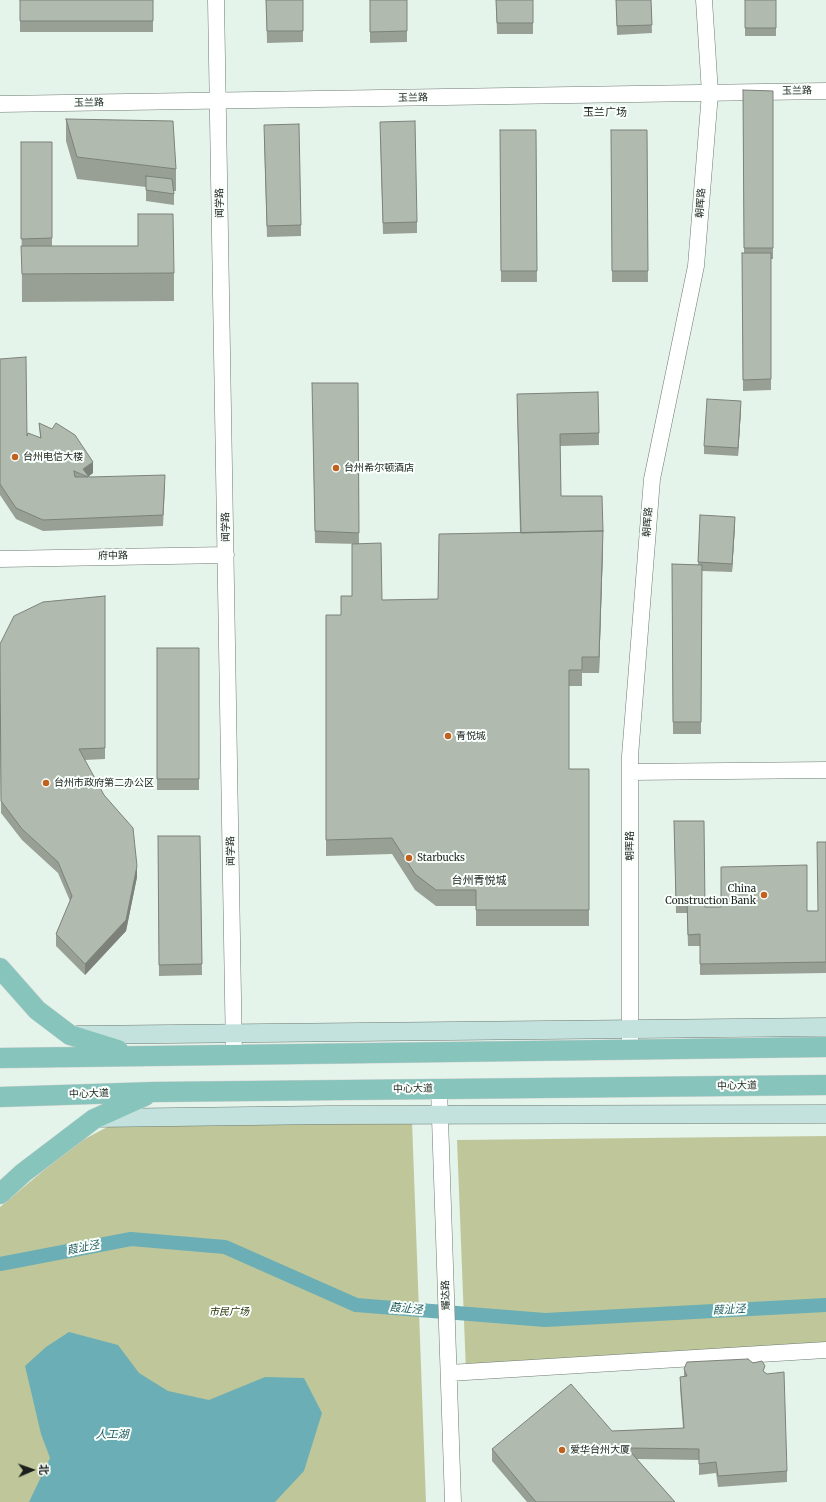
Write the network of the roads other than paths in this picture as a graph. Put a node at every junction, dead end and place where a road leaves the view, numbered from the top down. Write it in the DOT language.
graph roads {
  1 [pos="216,0"];
  2 [pos="704,0"];
  3 [pos="826,91"];
  4 [pos="710,93"];
  5 [pos="218,101"];
  6 [pos="0,104"];
  7 [pos="226,555"];
  8 [pos="0,559"];
  9 [pos="826,770"];
  10 [pos="630,772"];
  11 [pos="0,968"];
  12 [pos="826,1027"];
  13 [pos="630,1029"];
  14 [pos="234,1033"];
  15 [pos="70,1035"];
  16 [pos="826,1047"];
  17 [pos="630,1050"];
  18 [pos="234,1055"];
  19 [pos="150,1056"];
  20 [pos="0,1058"];
  21 [pos="826,1085"];
  22 [pos="439,1089"];
  23 [pos="154,1092"];
  24 [pos="0,1097"];
  25 [pos="826,1114"];
  26 [pos="440,1116"];
  27 [pos="94,1118"];
  28 [pos="0,1194"];
  29 [pos="826,1350"];
  30 [pos="449,1373"];
  31 [pos="453,1502"];
  1 -- 5 [label="street, 闻学路"];
  2 -- 4 [label="street, 朝晖路"];
  3 -- 4 [label="street, 玉兰路"];
  4 -- 5 [label="street, 玉兰路"];
  4 -- 10 [label="street, 朝晖路"];
  5 -- 6 [label="street, 玉兰路"];
  5 -- 7 [label="street, 闻学路"];
  7 -- 8 [label="street, 府中路"];
  7 -- 14 [label="street, 闻学路"];
  9 -- 10 [label="street"];
  10 -- 13 [label="street, 朝晖路"];
  11 -- 15 [label="main road"];
  12 -- 13 [label="main road"];
  13 -- 14 [label="main road"];
  13 -- 17 [label="street, 朝晖路"];
  14 -- 15 [label="main road"];
  14 -- 18 [label="street, 闻学路"];
  15 -- 19 [label="main road"];
  16 -- 17 [label="main road"];
  17 -- 18 [label="main road"];
  18 -- 19 [label="main road"];
  19 -- 20 [label="main road"];
  21 -- 22 [label="main road, 中心大道"];
  22 -- 23 [label="main road, 中心大道"];
  22 -- 26 [label="street, 耀达路"];
  23 -- 24 [label="main road, 中心大道"];
  23 -- 27 [label="main road"];
  25 -- 26 [label="main road"];
  26 -- 27 [label="main road"];
  26 -- 30 [label="street, 耀达路"];
  27 -- 28 [label="main road"];
  29 -- 30 [label="street"];
  30 -- 31 [label="street, 耀达路"];
}
